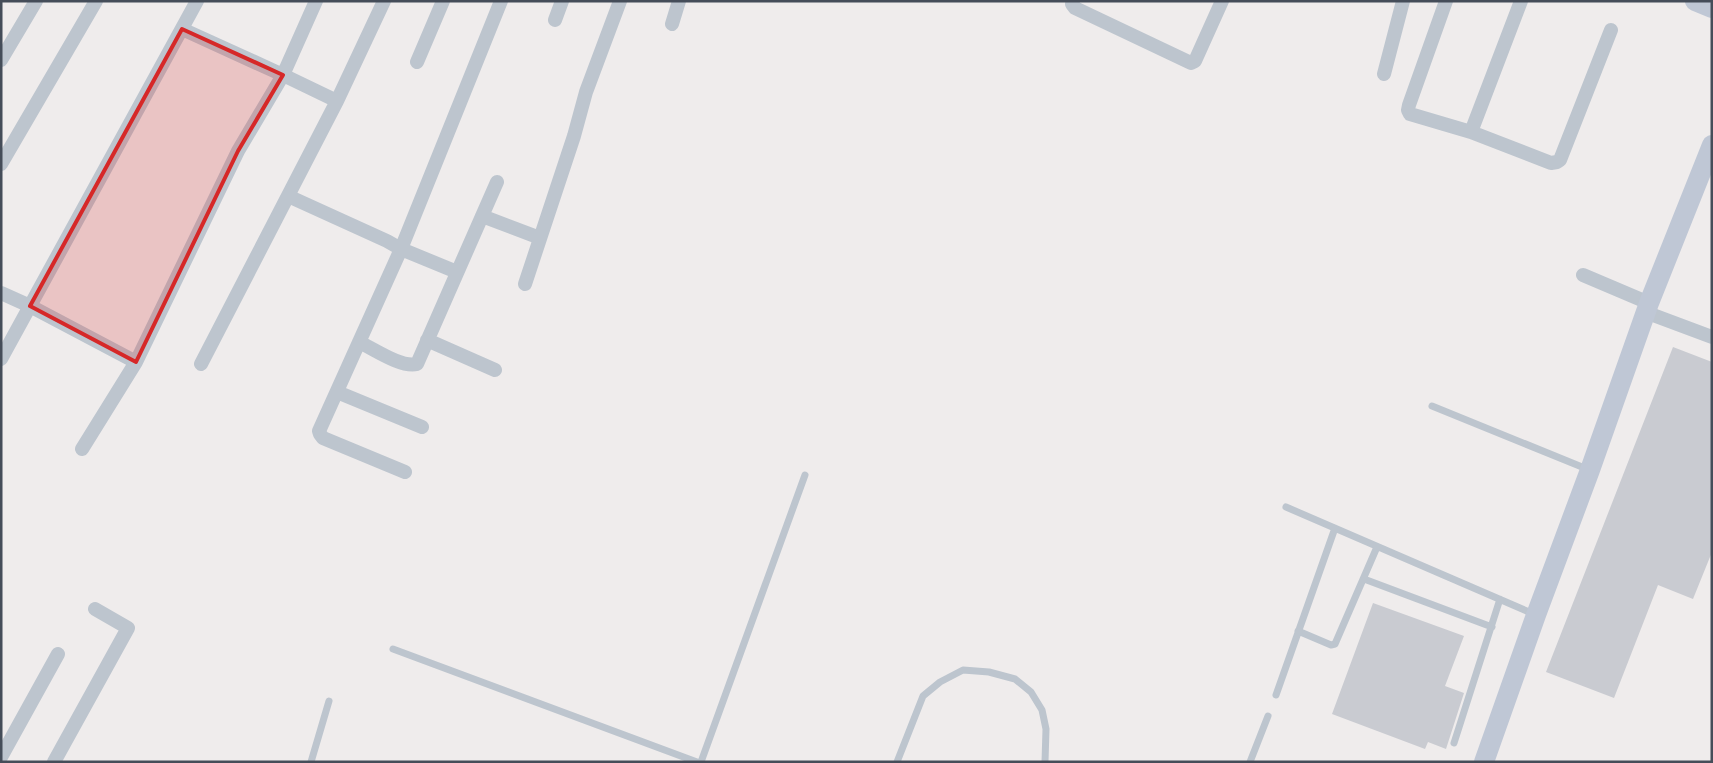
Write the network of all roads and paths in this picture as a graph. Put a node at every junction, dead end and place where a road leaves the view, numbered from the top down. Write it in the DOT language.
graph roads {
  1 [pos="36,1"];
  2 [pos="96,1"];
  3 [pos="197,1"];
  4 [pos="316,1"];
  5 [pos="384,1"];
  6 [pos="443,1"];
  7 [pos="501,1"];
  8 [pos="562,1"];
  9 [pos="620,1"];
  10 [pos="679,1"];
  11 [pos="1073,1"];
  12 [pos="1222,1"];
  13 [pos="1403,1"];
  14 [pos="1446,1"];
  15 [pos="1521,1"];
  16 [pos="1695,1"];
  17 [pos="1712,8"];
  18 [pos="556,20"];
  19 [pos="672,24"];
  20 [pos="182,29"];
  21 [pos="1611,30"];
  22 [pos="1,60"];
  23 [pos="417,62"];
  24 [pos="283,74"];
  25 [pos="1384,74"];
  26 [pos="337,101"];
  27 [pos="1471,132"];
  28 [pos="1712,145"];
  29 [pos="1,164"];
  30 [pos="497,182"];
  31 [pos="288,196"];
  32 [pos="482,216"];
  33 [pos="540,238"];
  34 [pos="401,249"];
  35 [pos="457,272"];
  36 [pos="1583,276"];
  37 [pos="525,284"];
  38 [pos="1,294"];
  39 [pos="30,306"];
  40 [pos="1647,308"];
  41 [pos="1712,337"];
  42 [pos="427,340"];
  43 [pos="359,342"];
  44 [pos="1,359"];
  45 [pos="136,362"];
  46 [pos="201,364"];
  47 [pos="495,370"];
  48 [pos="337,392"];
  49 [pos="1432,406"];
  50 [pos="422,427"];
  51 [pos="82,449"];
  52 [pos="1590,470"];
  53 [pos="405,472"];
  54 [pos="805,475"];
  55 [pos="1286,507"];
  56 [pos="1335,528"];
  57 [pos="1378,547"];
  58 [pos="1364,579"];
  59 [pos="1500,600"];
  60 [pos="95,609"];
  61 [pos="1536,615"];
  62 [pos="1492,627"];
  63 [pos="1298,631"];
  64 [pos="393,649"];
  65 [pos="58,654"];
  66 [pos="1276,695"];
  67 [pos="329,701"];
  68 [pos="1268,716"];
  69 [pos="1454,743"];
  70 [pos="1,757"];
  71 [pos="54,762"];
  72 [pos="311,762"];
  73 [pos="697,762"];
  74 [pos="702,762"];
  75 [pos="897,762"];
  76 [pos="1046,762"];
  77 [pos="1250,762"];
  78 [pos="1484,762"];
  1 -- 22 [label="street"];
  2 -- 29 [label="street"];
  3 -- 20 [label="street"];
  4 -- 24 [label="street"];
  5 -- 26 [label="street"];
  6 -- 23 [label="street"];
  7 -- 34 [label="street"];
  8 -- 18 [label="street"];
  9 -- 33 [label="street"];
  10 -- 19 [label="street"];
  11 -- 12 [label="street"];
  13 -- 25 [label="street"];
  14 -- 27 [label="street"];
  15 -- 27 [label="street"];
  16 -- 17 [label="street"];
  20 -- 24 [label="street"];
  20 -- 39 [label="street"];
  21 -- 27 [label="street"];
  24 -- 26 [label="street"];
  24 -- 45 [label="street"];
  26 -- 31 [label="street"];
  28 -- 40 [label="street"];
  30 -- 32 [label="street"];
  31 -- 34 [label="street"];
  31 -- 46 [label="street"];
  32 -- 33 [label="street"];
  32 -- 35 [label="street"];
  33 -- 37 [label="street"];
  34 -- 35 [label="street"];
  34 -- 43 [label="street"];
  35 -- 42 [label="street"];
  36 -- 40 [label="street"];
  38 -- 39 [label="street"];
  39 -- 44 [label="street"];
  39 -- 45 [label="street"];
  40 -- 41 [label="street"];
  40 -- 52 [label="street"];
  42 -- 43 [label="street"];
  42 -- 47 [label="street"];
  43 -- 48 [label="street"];
  45 -- 51 [label="street"];
  48 -- 50 [label="street"];
  48 -- 53 [label="street"];
  49 -- 52 [label="lane"];
  52 -- 61 [label="street"];
  54 -- 74 [label="lane"];
  55 -- 56 [label="lane"];
  56 -- 57 [label="lane"];
  56 -- 63 [label="lane"];
  57 -- 58 [label="lane"];
  57 -- 59 [label="lane"];
  58 -- 62 [label="lane"];
  58 -- 63 [label="lane"];
  59 -- 61 [label="lane"];
  59 -- 62 [label="lane"];
  60 -- 71 [label="street"];
  61 -- 78 [label="street"];
  62 -- 69 [label="lane"];
  63 -- 66 [label="lane"];
  64 -- 73 [label="lane"];
  65 -- 70 [label="street"];
  67 -- 72 [label="lane"];
  68 -- 77 [label="lane"];
  75 -- 76 [label="lane"];
}
